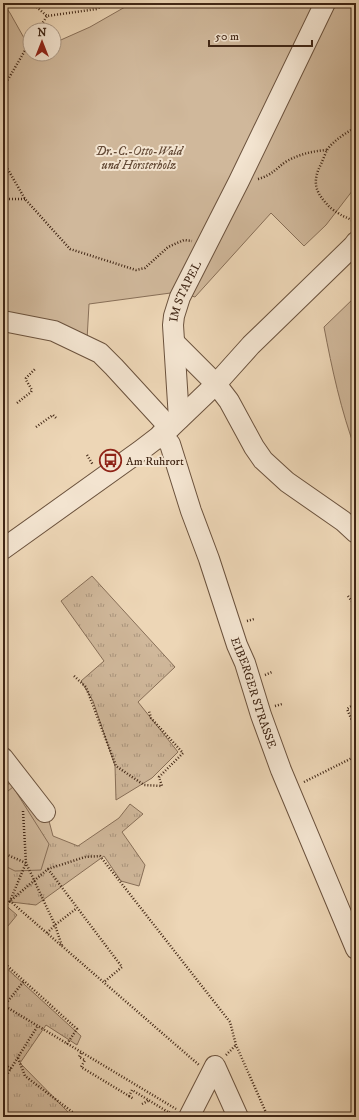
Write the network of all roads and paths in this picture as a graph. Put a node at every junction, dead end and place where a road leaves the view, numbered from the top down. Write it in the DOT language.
graph roads {
  1 [pos="32,3"];
  2 [pos="105,3"];
  3 [pos="325,3"];
  4 [pos="47,16"];
  5 [pos="43,22"];
  6 [pos="22,56"];
  7 [pos="3,88"];
  8 [pos="356,127"];
  9 [pos="328,149"];
  10 [pos="3,161"];
  11 [pos="239,181"];
  12 [pos="3,199"];
  13 [pos="25,199"];
  14 [pos="356,224"];
  15 [pos="207,242"];
  16 [pos="356,242"];
  17 [pos="3,321"];
  18 [pos="175,343"];
  19 [pos="36,368"];
  20 [pos="216,384"];
  21 [pos="17,403"];
  22 [pos="56,419"];
  23 [pos="36,427"];
  24 [pos="170,427"];
  25 [pos="356,533"];
  26 [pos="3,549"];
  27 [pos="348,596"];
  28 [pos="356,607"];
  29 [pos="74,676"];
  30 [pos="356,702"];
  31 [pos="149,711"];
  32 [pos="356,730"];
  33 [pos="356,756"];
  34 [pos="3,758"];
  35 [pos="290,790"];
  36 [pos="19,805"];
  37 [pos="45,812"];
  38 [pos="3,853"];
  39 [pos="26,863"];
  40 [pos="48,869"];
  41 [pos="35,880"];
  42 [pos="10,901"];
  43 [pos="78,908"];
  44 [pos="3,909"];
  45 [pos="55,925"];
  46 [pos="47,932"];
  47 [pos="62,946"];
  48 [pos="356,949"];
  49 [pos="3,962"];
  50 [pos="24,981"];
  51 [pos="104,982"];
  52 [pos="3,1006"];
  53 [pos="37,1027"];
  54 [pos="67,1044"];
  55 [pos="236,1045"];
  56 [pos="81,1052"];
  57 [pos="18,1058"];
  58 [pos="214,1058"];
  59 [pos="3,1064"];
  60 [pos="11,1069"];
  61 [pos="3,1081"];
  62 [pos="128,1096"];
  63 [pos="134,1099"];
  64 [pos="150,1100"];
  65 [pos="142,1104"];
  66 [pos="186,1109"];
  67 [pos="168,1112"];
  68 [pos="79,1117"];
  69 [pos="167,1117"];
  70 [pos="238,1117"];
  71 [pos="268,1117"];
  1 -- 4 [label="path"];
  2 -- 4 [label="path"];
  3 -- 11 [label="street, IM STAPEL"];
  4 -- 5 [label="path"];
  6 -- 7 [label="path"];
  8 -- 9 [label="path"];
  9 -- 11 [label="path"];
  9 -- 14 [label="path"];
  10 -- 13 [label="path"];
  11 -- 15 [label="street, IM STAPEL"];
  12 -- 13 [label="path"];
  13 -- 15 [label="path"];
  15 -- 18 [label="street, IM STAPEL"];
  16 -- 20 [label="street"];
  17 -- 24 [label="street, EIBERGER STRASSE"];
  18 -- 20 [label="street"];
  18 -- 24 [label="street"];
  19 -- 21 [label="path"];
  20 -- 24 [label="street"];
  20 -- 25 [label="street"];
  22 -- 23 [label="path"];
  24 -- 26 [label="street"];
  24 -- 35 [label="street, EIBERGER STRASSE"];
  27 -- 28 [label="path"];
  29 -- 31 [label="path"];
  30 -- 32 [label="path"];
  33 -- 35 [label="path"];
  34 -- 37 [label="street"];
  35 -- 48 [label="street, EIBERGER STRASSE"];
  36 -- 39 [label="path"];
  38 -- 39 [label="path"];
  39 -- 41 [label="path"];
  39 -- 42 [label="path"];
  40 -- 41 [label="path"];
  40 -- 43 [label="path"];
  40 -- 55 [label="path"];
  41 -- 42 [label="path"];
  41 -- 45 [label="path"];
  42 -- 44 [label="path"];
  42 -- 46 [label="path"];
  43 -- 45 [label="path"];
  43 -- 51 [label="path"];
  45 -- 46 [label="path"];
  45 -- 47 [label="path"];
  46 -- 47 [label="path"];
  47 -- 51 [label="path"];
  49 -- 50 [label="path"];
  50 -- 52 [label="path"];
  50 -- 54 [label="path"];
  51 -- 58 [label="path"];
  52 -- 53 [label="path"];
  53 -- 54 [label="path"];
  53 -- 57 [label="path"];
  54 -- 56 [label="path"];
  55 -- 58 [label="path"];
  55 -- 71 [label="path"];
  56 -- 62 [label="path"];
  56 -- 66 [label="path"];
  57 -- 60 [label="path"];
  57 -- 68 [label="path"];
  58 -- 66 [label="street"];
  58 -- 70 [label="street"];
  59 -- 60 [label="path"];
  60 -- 61 [label="path"];
  62 -- 63 [label="path"];
  62 -- 64 [label="path"];
  64 -- 65 [label="path"];
  64 -- 67 [label="path"];
  66 -- 67 [label="path"];
  67 -- 69 [label="path"];
}
